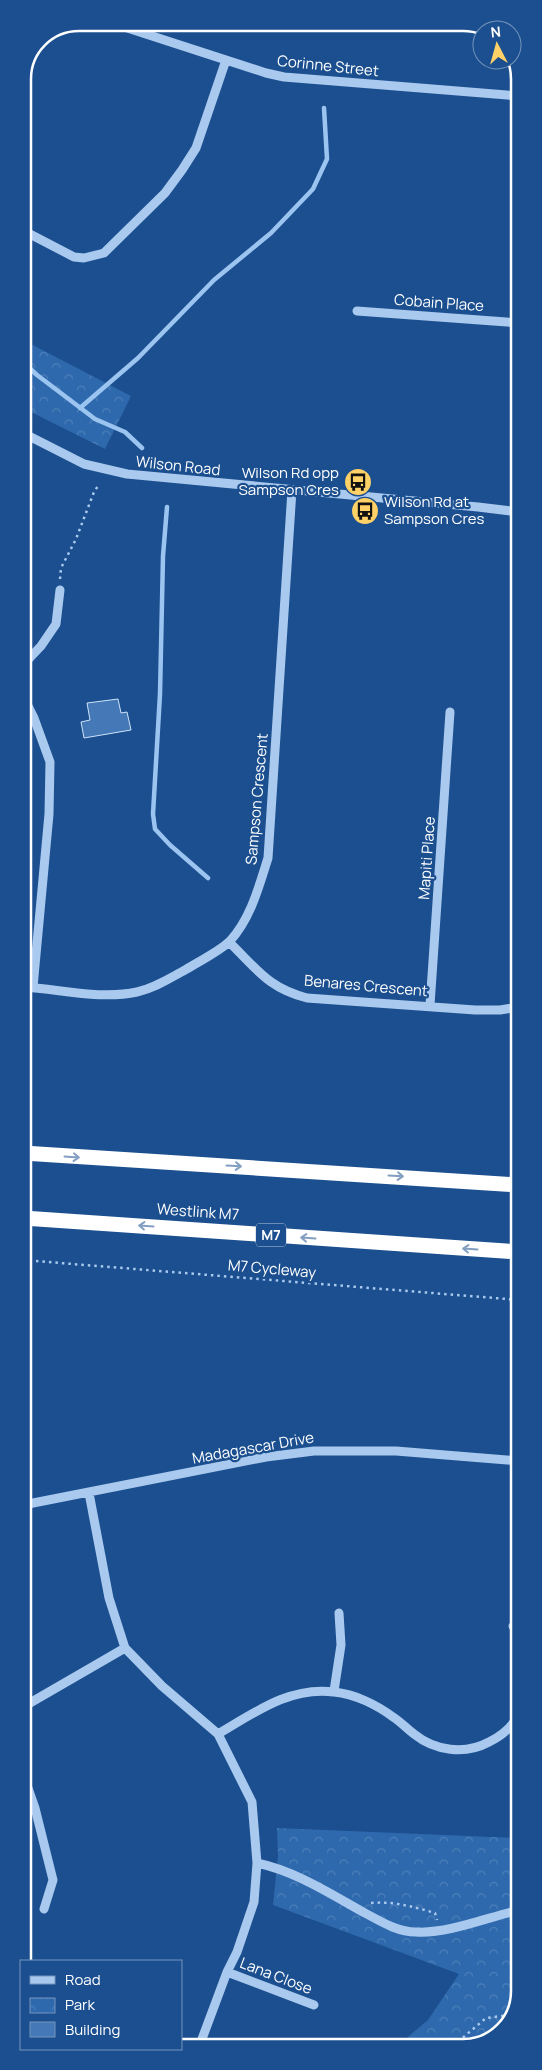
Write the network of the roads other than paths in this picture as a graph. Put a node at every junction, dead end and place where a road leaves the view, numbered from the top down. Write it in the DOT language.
graph roads {
  1 [pos="142,31"];
  2 [pos="226,60"];
  3 [pos="511,95"];
  4 [pos="31,235"];
  5 [pos="357,311"];
  6 [pos="511,322"];
  7 [pos="31,437"];
  8 [pos="292,490"];
  9 [pos="511,511"];
  10 [pos="60,590"];
  11 [pos="31,656"];
  12 [pos="31,712"];
  13 [pos="450,712"];
  14 [pos="229,942"];
  15 [pos="31,962"];
  16 [pos="31,987"];
  17 [pos="430,1005"];
  18 [pos="511,1008"];
  19 [pos="31,1154"];
  20 [pos="511,1184"];
  21 [pos="31,1219"];
  22 [pos="511,1251"];
  23 [pos="511,1460"];
  24 [pos="89,1493"];
  25 [pos="31,1504"];
  26 [pos="339,1613"];
  27 [pos="125,1648"];
  28 [pos="334,1692"];
  29 [pos="31,1702"];
  30 [pos="511,1725"];
  31 [pos="218,1734"];
  32 [pos="31,1797"];
  33 [pos="257,1863"];
  34 [pos="44,1909"];
  35 [pos="511,1912"];
  36 [pos="227,1972"];
  37 [pos="314,2005"];
  38 [pos="202,2039"];
  1 -- 2 [label="street, Corinne Street"];
  2 -- 3 [label="street, Corinne Street"];
  2 -- 4 [label="street"];
  5 -- 6 [label="street, Cobain Place"];
  7 -- 8 [label="street, Wilson Road"];
  8 -- 9 [label="street, Wilson Road"];
  8 -- 14 [label="street, Sampson Crescent"];
  10 -- 11 [label="street"];
  12 -- 15 [label="street"];
  13 -- 17 [label="street, Mapiti Place"];
  14 -- 16 [label="street, Sampson Crescent"];
  14 -- 17 [label="street, Benares Crescent"];
  17 -- 18 [label="street, Benares Crescent"];
  19 -- 20 [label="highway, one-way"];
  22 -- 21 [label="highway, Westlink M7 / M7, one-way"];
  23 -- 24 [label="street, Madagascar Drive"];
  24 -- 25 [label="street, Madagascar Drive"];
  24 -- 27 [label="street"];
  26 -- 28 [label="street"];
  27 -- 29 [label="street"];
  27 -- 31 [label="street"];
  28 -- 30 [label="street"];
  28 -- 31 [label="street"];
  31 -- 33 [label="street"];
  32 -- 34 [label="street"];
  33 -- 35 [label="street"];
  33 -- 36 [label="street"];
  36 -- 37 [label="street, Lana Close"];
  36 -- 38 [label="street"];
}
